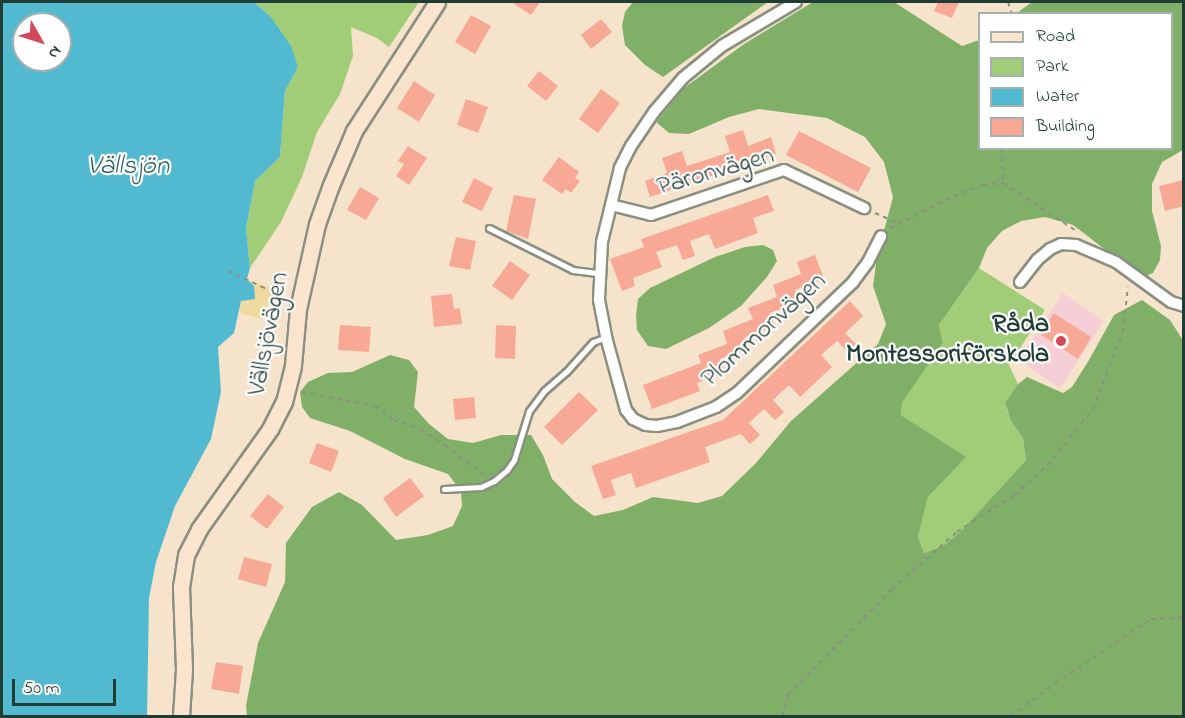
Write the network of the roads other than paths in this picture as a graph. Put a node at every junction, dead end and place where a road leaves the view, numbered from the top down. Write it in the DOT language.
graph roads {
  1 [pos="437,2"];
  2 [pos="796,2"];
  3 [pos="610,205"];
  4 [pos="864,208"];
  5 [pos="489,228"];
  6 [pos="881,236"];
  7 [pos="599,273"];
  8 [pos="1020,282"];
  9 [pos="1184,306"];
  10 [pos="606,337"];
  11 [pos="444,489"];
  12 [pos="181,717"];
  1 -- 12 [label="street, Vällsjövägen"];
  2 -- 3 [label="street, Plommonvägen"];
  3 -- 4 [label="street, Päronvägen"];
  3 -- 7 [label="street, Plommonvägen"];
  5 -- 7 [label="lane"];
  6 -- 10 [label="street, Plommonvägen"];
  7 -- 10 [label="street, Plommonvägen"];
  8 -- 9 [label="street"];
  10 -- 11 [label="lane"];
}
